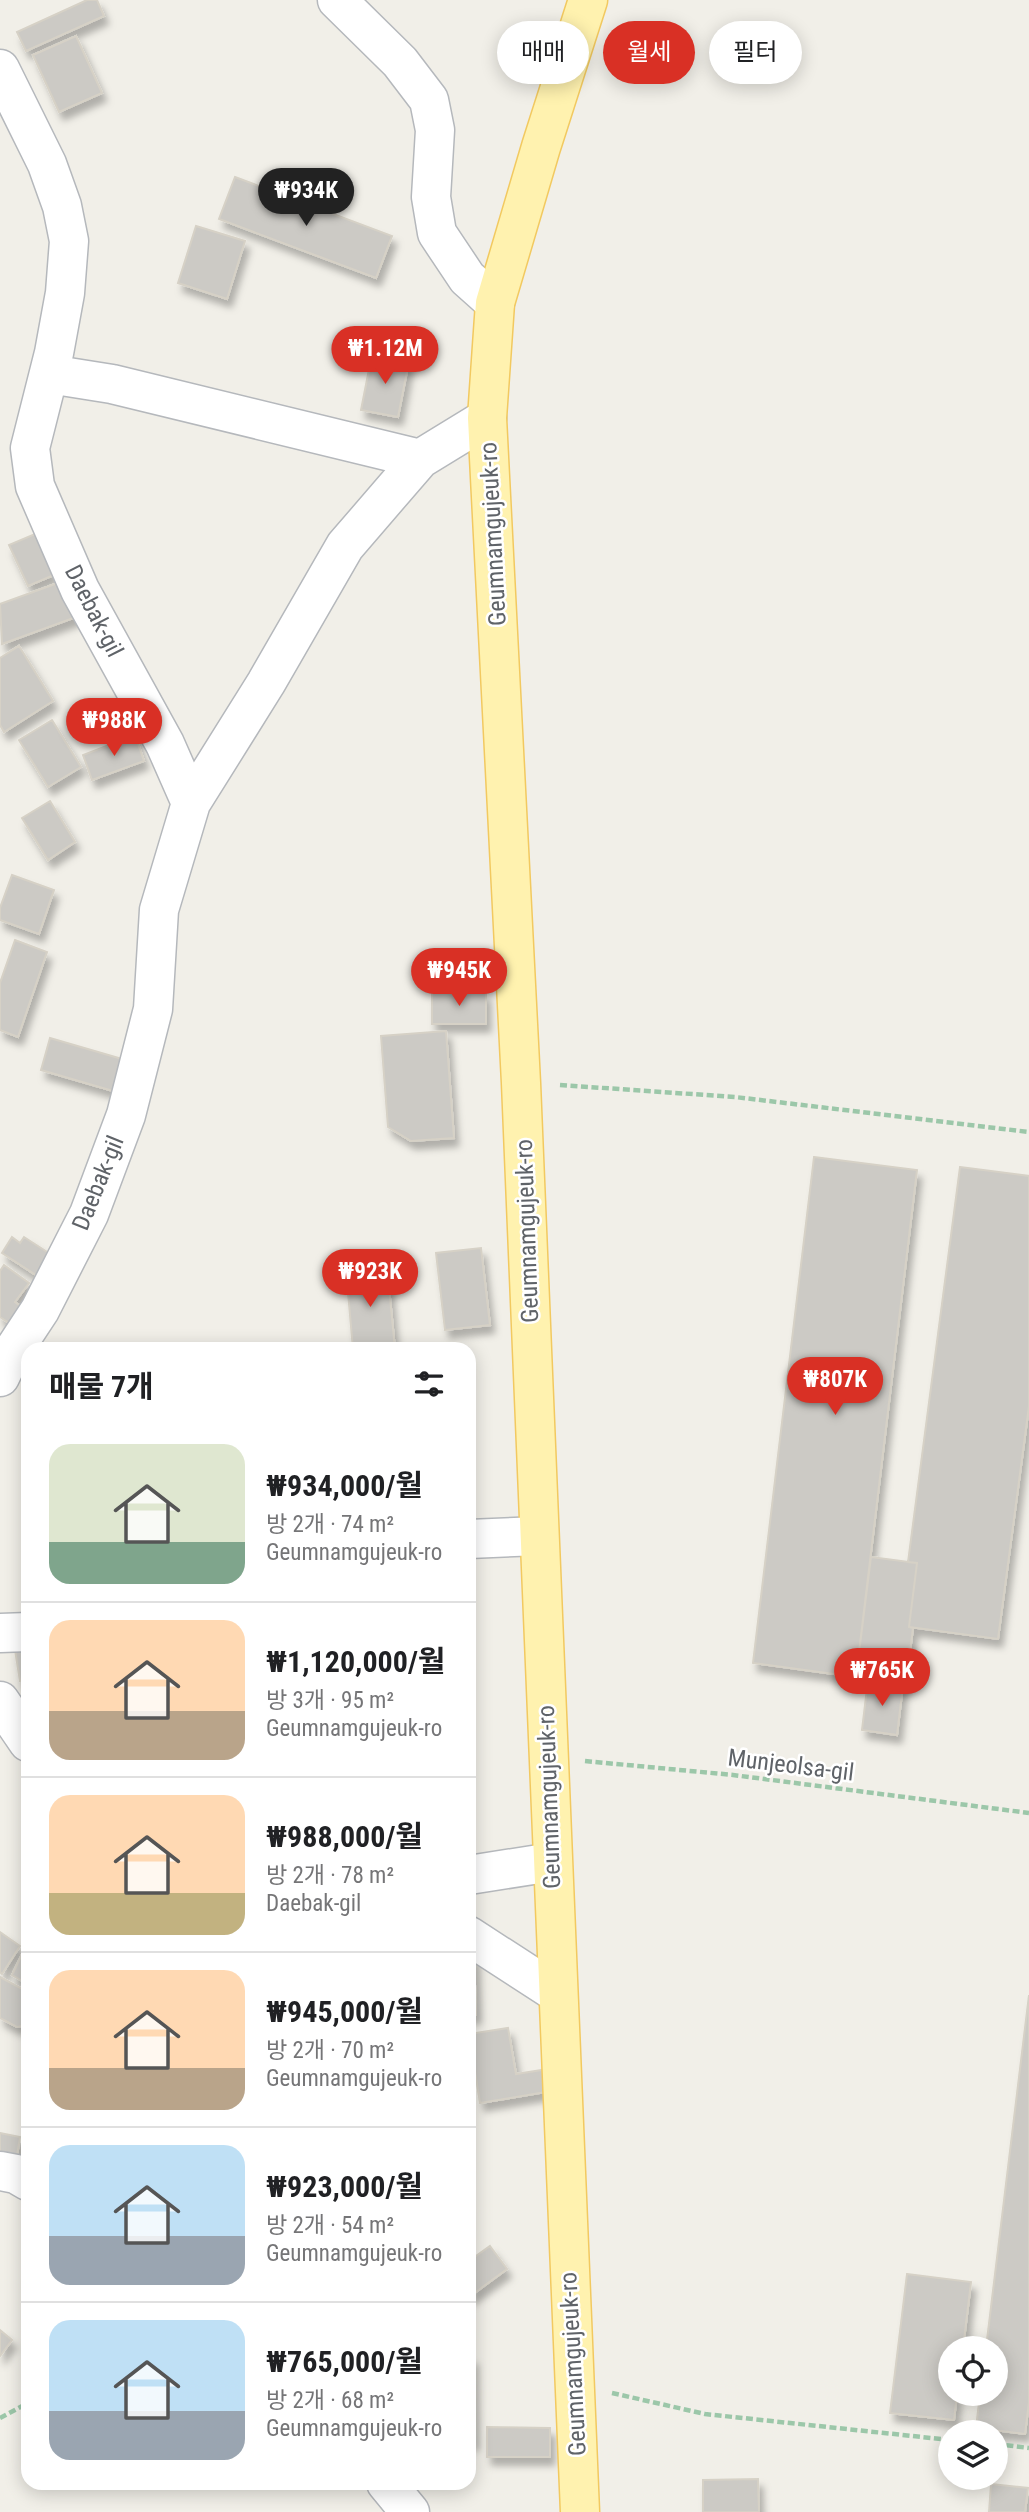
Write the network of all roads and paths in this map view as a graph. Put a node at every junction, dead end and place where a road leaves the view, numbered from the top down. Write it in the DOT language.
graph roads {
  1 [pos="337,0"];
  2 [pos="588,0"];
  3 [pos="0,69"];
  4 [pos="495,303"];
  5 [pos="49,374"];
  6 [pos="487,418"];
  7 [pos="420,459"];
  8 [pos="191,803"];
  9 [pos="521,1083"];
  10 [pos="1029,1132"];
  11 [pos="0,1377"];
  12 [pos="539,1536"];
  13 [pos="476,1539"];
  14 [pos="21,1632"];
  15 [pos="0,1633"];
  16 [pos="0,1701"];
  17 [pos="21,1732"];
  18 [pos="548,1758"];
  19 [pos="1029,1813"];
  20 [pos="552,1862"];
  21 [pos="476,1874"];
  22 [pos="476,1941"];
  23 [pos="557,1993"];
  24 [pos="0,2171"];
  25 [pos="21,2177"];
  26 [pos="573,2379"];
  27 [pos="21,2407"];
  28 [pos="0,2418"];
  29 [pos="938,2439"];
  30 [pos="1008,2445"];
  31 [pos="1029,2448"];
  32 [pos="392,2490"];
  33 [pos="410,2512"];
  34 [pos="580,2512"];
  1 -- 4 [label="street"];
  2 -- 4 [label="main road, Geumnamgujeuk-ro"];
  3 -- 5 [label="street, Daebak-gil"];
  4 -- 6 [label="main road, Geumnamgujeuk-ro"];
  5 -- 7 [label="street"];
  5 -- 8 [label="street, Daebak-gil"];
  6 -- 7 [label="street"];
  6 -- 9 [label="main road, Geumnamgujeuk-ro"];
  7 -- 8 [label="street"];
  8 -- 11 [label="street, Daebak-gil"];
  9 -- 10 [label="path"];
  9 -- 12 [label="main road, Geumnamgujeuk-ro"];
  12 -- 13 [label="street"];
  12 -- 18 [label="main road, Geumnamgujeuk-ro"];
  14 -- 15 [label="street"];
  16 -- 17 [label="street"];
  18 -- 19 [label="path, Munjeolsa-gil"];
  18 -- 20 [label="main road, Geumnamgujeuk-ro"];
  20 -- 21 [label="street"];
  20 -- 23 [label="main road, Geumnamgujeuk-ro"];
  22 -- 23 [label="street"];
  23 -- 26 [label="main road, Geumnamgujeuk-ro"];
  24 -- 25 [label="street"];
  26 -- 29 [label="path"];
  26 -- 34 [label="main road, Geumnamgujeuk-ro"];
  27 -- 28 [label="path"];
  30 -- 31 [label="path"];
  32 -- 33 [label="street"];
}
